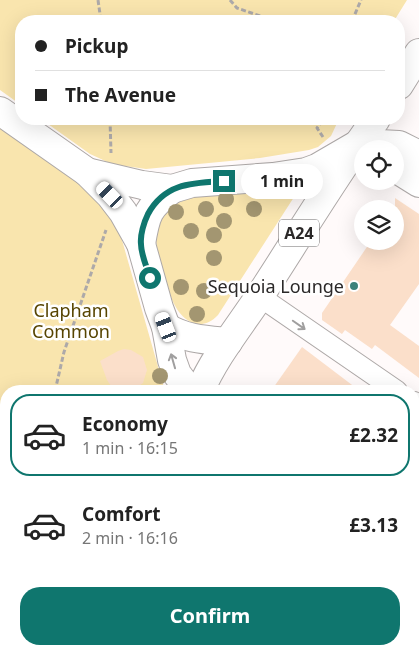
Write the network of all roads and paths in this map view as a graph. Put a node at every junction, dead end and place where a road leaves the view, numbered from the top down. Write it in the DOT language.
graph roads {
  1 [pos="98,0"];
  2 [pos="230,0"];
  3 [pos="361,0"];
  4 [pos="100,15"];
  5 [pos="257,15"];
  6 [pos="355,15"];
  7 [pos="419,53"];
  8 [pos="405,75"];
  9 [pos="0,111"];
  10 [pos="15,122"];
  11 [pos="20,125"];
  12 [pos="110,125"];
  13 [pos="319,125"];
  14 [pos="373,125"];
  15 [pos="364,140"];
  16 [pos="327,144"];
  17 [pos="404,148"];
  18 [pos="419,155"];
  19 [pos="112,159"];
  20 [pos="354,159"];
  21 [pos="87,172"];
  22 [pos="404,174"];
  23 [pos="419,183"];
  24 [pos="172,188"];
  25 [pos="110,222"];
  26 [pos="141,244"];
  27 [pos="259,296"];
  28 [pos="166,327"];
  29 [pos="228,342"];
  30 [pos="56,385"];
  31 [pos="185,385"];
  32 [pos="203,385"];
  33 [pos="388,385"];
  1 -- 4 [label="path"];
  2 -- 5 [label="path"];
  3 -- 6 [label="path"];
  7 -- 8 [label="highway"];
  9 -- 10 [label="highway"];
  11 -- 21 [label="highway"];
  12 -- 19 [label="path"];
  13 -- 16 [label="path"];
  14 -- 15 [label="highway, A24"];
  17 -- 18 [label="highway"];
  20 -- 24 [label="highway"];
  20 -- 27 [label="highway, A24"];
  21 -- 24 [label="highway"];
  21 -- 26 [label="highway"];
  22 -- 23 [label="highway"];
  24 -- 26 [label="highway"];
  25 -- 30 [label="path"];
  26 -- 28 [label="highway"];
  27 -- 29 [label="highway, A24"];
  27 -- 33 [label="street, one-way"];
  28 -- 29 [label="highway"];
  31 -- 28 [label="highway, one-way"];
  29 -- 32 [label="highway, A24"];
}
